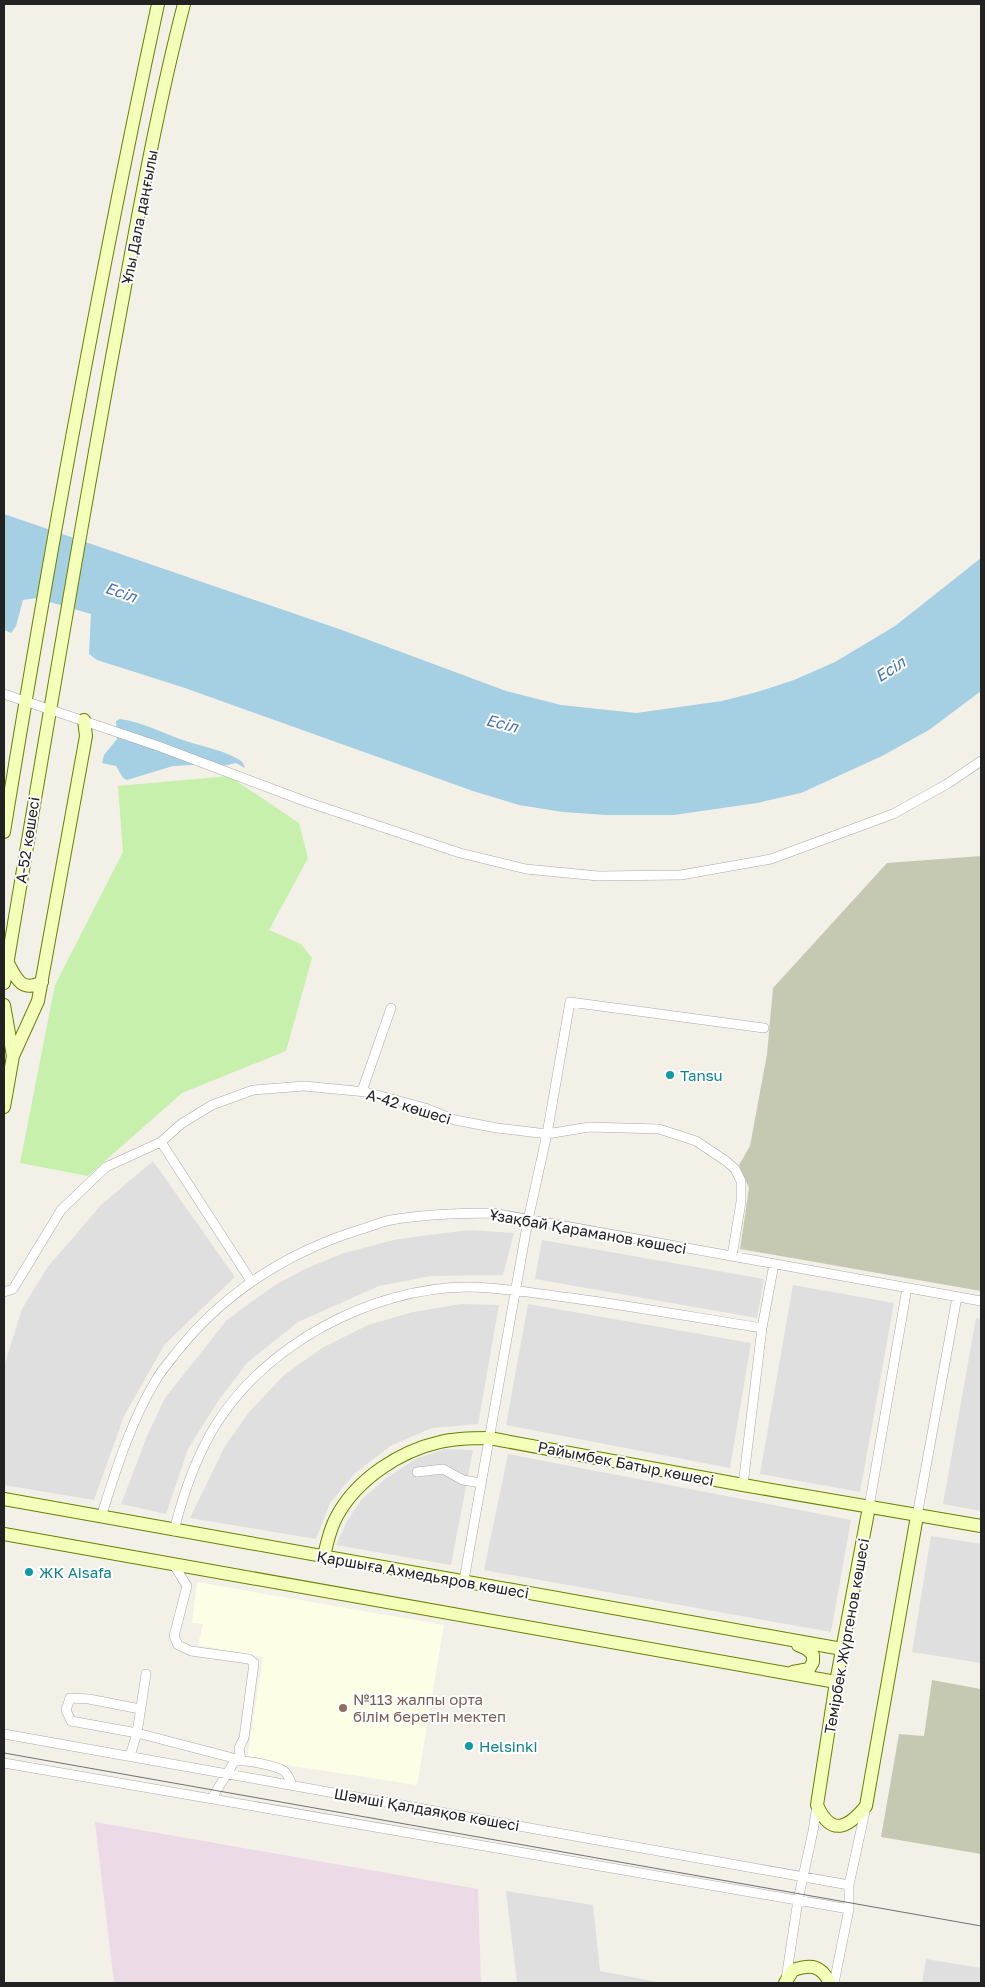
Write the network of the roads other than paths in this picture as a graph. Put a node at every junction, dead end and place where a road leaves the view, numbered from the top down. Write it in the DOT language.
graph roads {
  1 [pos="158,4"];
  2 [pos="184,4"];
  3 [pos="4,694"];
  4 [pos="84,720"];
  5 [pos="17,751"];
  6 [pos="41,757"];
  7 [pos="981,761"];
  8 [pos="4,832"];
  9 [pos="8,961"];
  10 [pos="42,982"];
  11 [pos="4,983"];
  12 [pos="4,1005"];
  13 [pos="391,1008"];
  14 [pos="764,1028"];
  15 [pos="13,1056"];
  16 [pos="362,1091"];
  17 [pos="4,1107"];
  18 [pos="547,1134"];
  19 [pos="160,1142"];
  20 [pos="528,1220"];
  21 [pos="732,1256"];
  22 [pos="774,1264"];
  23 [pos="251,1281"];
  24 [pos="907,1288"];
  25 [pos="516,1291"];
  26 [pos="4,1292"];
  27 [pos="957,1297"];
  28 [pos="981,1301"];
  29 [pos="762,1328"];
  30 [pos="490,1438"];
  31 [pos="417,1472"];
  32 [pos="481,1482"];
  33 [pos="743,1485"];
  34 [pos="4,1499"];
  35 [pos="869,1507"];
  36 [pos="917,1516"];
  37 [pos="101,1517"];
  38 [pos="981,1526"];
  39 [pos="174,1531"];
  40 [pos="4,1534"];
  41 [pos="324,1556"];
  42 [pos="174,1565"];
  43 [pos="464,1580"];
  44 [pos="787,1640"];
  45 [pos="842,1649"];
  46 [pos="786,1673"];
  47 [pos="146,1674"];
  48 [pos="836,1682"];
  49 [pos="140,1709"];
  50 [pos="137,1733"];
  51 [pos="4,1734"];
  52 [pos="130,1756"];
  53 [pos="240,1760"];
  54 [pos="4,1764"];
  55 [pos="227,1773"];
  56 [pos="292,1785"];
  57 [pos="212,1798"];
  58 [pos="817,1805"];
  59 [pos="866,1806"];
  60 [pos="802,1877"];
  61 [pos="850,1885"];
  62 [pos="798,1900"];
  63 [pos="849,1909"];
  64 [pos="785,1982"];
  65 [pos="830,1983"];
  66 [pos="834,1983"];
  1 -- 5 [label="street, Ұлы Дала даңғылы"];
  2 -- 6 [label="street, Ұлы Дала даңғылы"];
  3 -- 4 [label="street"];
  4 -- 7 [label="street"];
  4 -- 10 [label="street"];
  5 -- 8 [label="street, А-52 көшесі"];
  6 -- 9 [label="street, А-52 көшесі"];
  9 -- 10 [label="street"];
  9 -- 11 [label="street, А-52 көшесі"];
  10 -- 15 [label="street"];
  12 -- 15 [label="street"];
  13 -- 16 [label="street"];
  14 -- 18 [label="street"];
  15 -- 17 [label="street"];
  16 -- 18 [label="street, А-42 көшесі"];
  16 -- 19 [label="street, А-42 көшесі"];
  18 -- 20 [label="street"];
  18 -- 21 [label="street, А-42 көшесі"];
  19 -- 23 [label="street"];
  19 -- 26 [label="street, А-42 көшесі"];
  20 -- 21 [label="street, Ұзақбай Қараманов көшесі"];
  20 -- 23 [label="street, Ұзақбай Қараманов көшесі"];
  20 -- 25 [label="street"];
  21 -- 22 [label="street, Ұзақбай Қараманов көшесі"];
  22 -- 24 [label="street, Ұзақбай Қараманов көшесі"];
  22 -- 29 [label="street"];
  23 -- 37 [label="street, Ұзақбай Қараманов көшесі"];
  24 -- 27 [label="street, Ұзақбай Қараманов көшесі"];
  24 -- 35 [label="street, Темірбек Жүргенов көшесі"];
  25 -- 29 [label="street"];
  25 -- 30 [label="street"];
  25 -- 39 [label="street"];
  27 -- 28 [label="street, Ұзақбай Қараманов көшесі"];
  27 -- 36 [label="street"];
  29 -- 33 [label="street"];
  30 -- 32 [label="street"];
  30 -- 33 [label="street, Райымбек Батыр көшесі"];
  30 -- 41 [label="street, Райымбек Батыр көшесі"];
  31 -- 32 [label="street"];
  32 -- 43 [label="street"];
  33 -- 35 [label="street, Райымбек Батыр көшесі"];
  34 -- 37 [label="street, Қаршыға Ахмедьяров көшесі"];
  35 -- 36 [label="street, Райымбек Батыр көшесі"];
  35 -- 45 [label="street, Темірбек Жүргенов көшесі"];
  36 -- 38 [label="street, Райымбек Батыр көшесі"];
  36 -- 59 [label="street"];
  37 -- 39 [label="street, Қаршыға Ахмедьяров көшесі"];
  39 -- 41 [label="street, Қаршыға Ахмедьяров көшесі"];
  40 -- 42 [label="street"];
  41 -- 43 [label="street, Қаршыға Ахмедьяров көшесі"];
  42 -- 46 [label="street"];
  42 -- 53 [label="street"];
  43 -- 44 [label="street, Қаршыға Ахмедьяров көшесі"];
  44 -- 45 [label="street, Қаршыға Ахмедьяров көшесі"];
  44 -- 46 [label="street"];
  45 -- 48 [label="street, Темірбек Жүргенов көшесі"];
  46 -- 48 [label="street"];
  47 -- 49 [label="street"];
  48 -- 58 [label="street, Темірбек Жүргенов көшесі"];
  49 -- 50 [label="street"];
  49 -- 50 [label="street"];
  50 -- 52 [label="street"];
  50 -- 53 [label="street"];
  51 -- 52 [label="street, Шәмші Қалдаяқов көшесі"];
  52 -- 55 [label="street, Шәмші Қалдаяқов көшесі"];
  53 -- 55 [label="street"];
  53 -- 56 [label="street"];
  54 -- 57 [label="street, Шәмші Қалдаяқов көшесі"];
  55 -- 56 [label="street, Шәмші Қалдаяқов көшесі"];
  55 -- 57 [label="street"];
  56 -- 60 [label="street, Шәмші Қалдаяқов көшесі"];
  57 -- 62 [label="street, Шәмші Қалдаяқов көшесі"];
  58 -- 59 [label="street"];
  58 -- 60 [label="street, Темірбек Жүргенов көшесі"];
  59 -- 61 [label="street"];
  60 -- 61 [label="street, Шәмші Қалдаяқов көшесі"];
  60 -- 62 [label="street, Темірбек Жүргенов көшесі"];
  61 -- 63 [label="street"];
  62 -- 63 [label="street, Шәмші Қалдаяқов көшесі"];
  62 -- 64 [label="street, Темірбек Жүргенов көшесі"];
  63 -- 66 [label="street"];
  64 -- 65 [label="street"];
}
